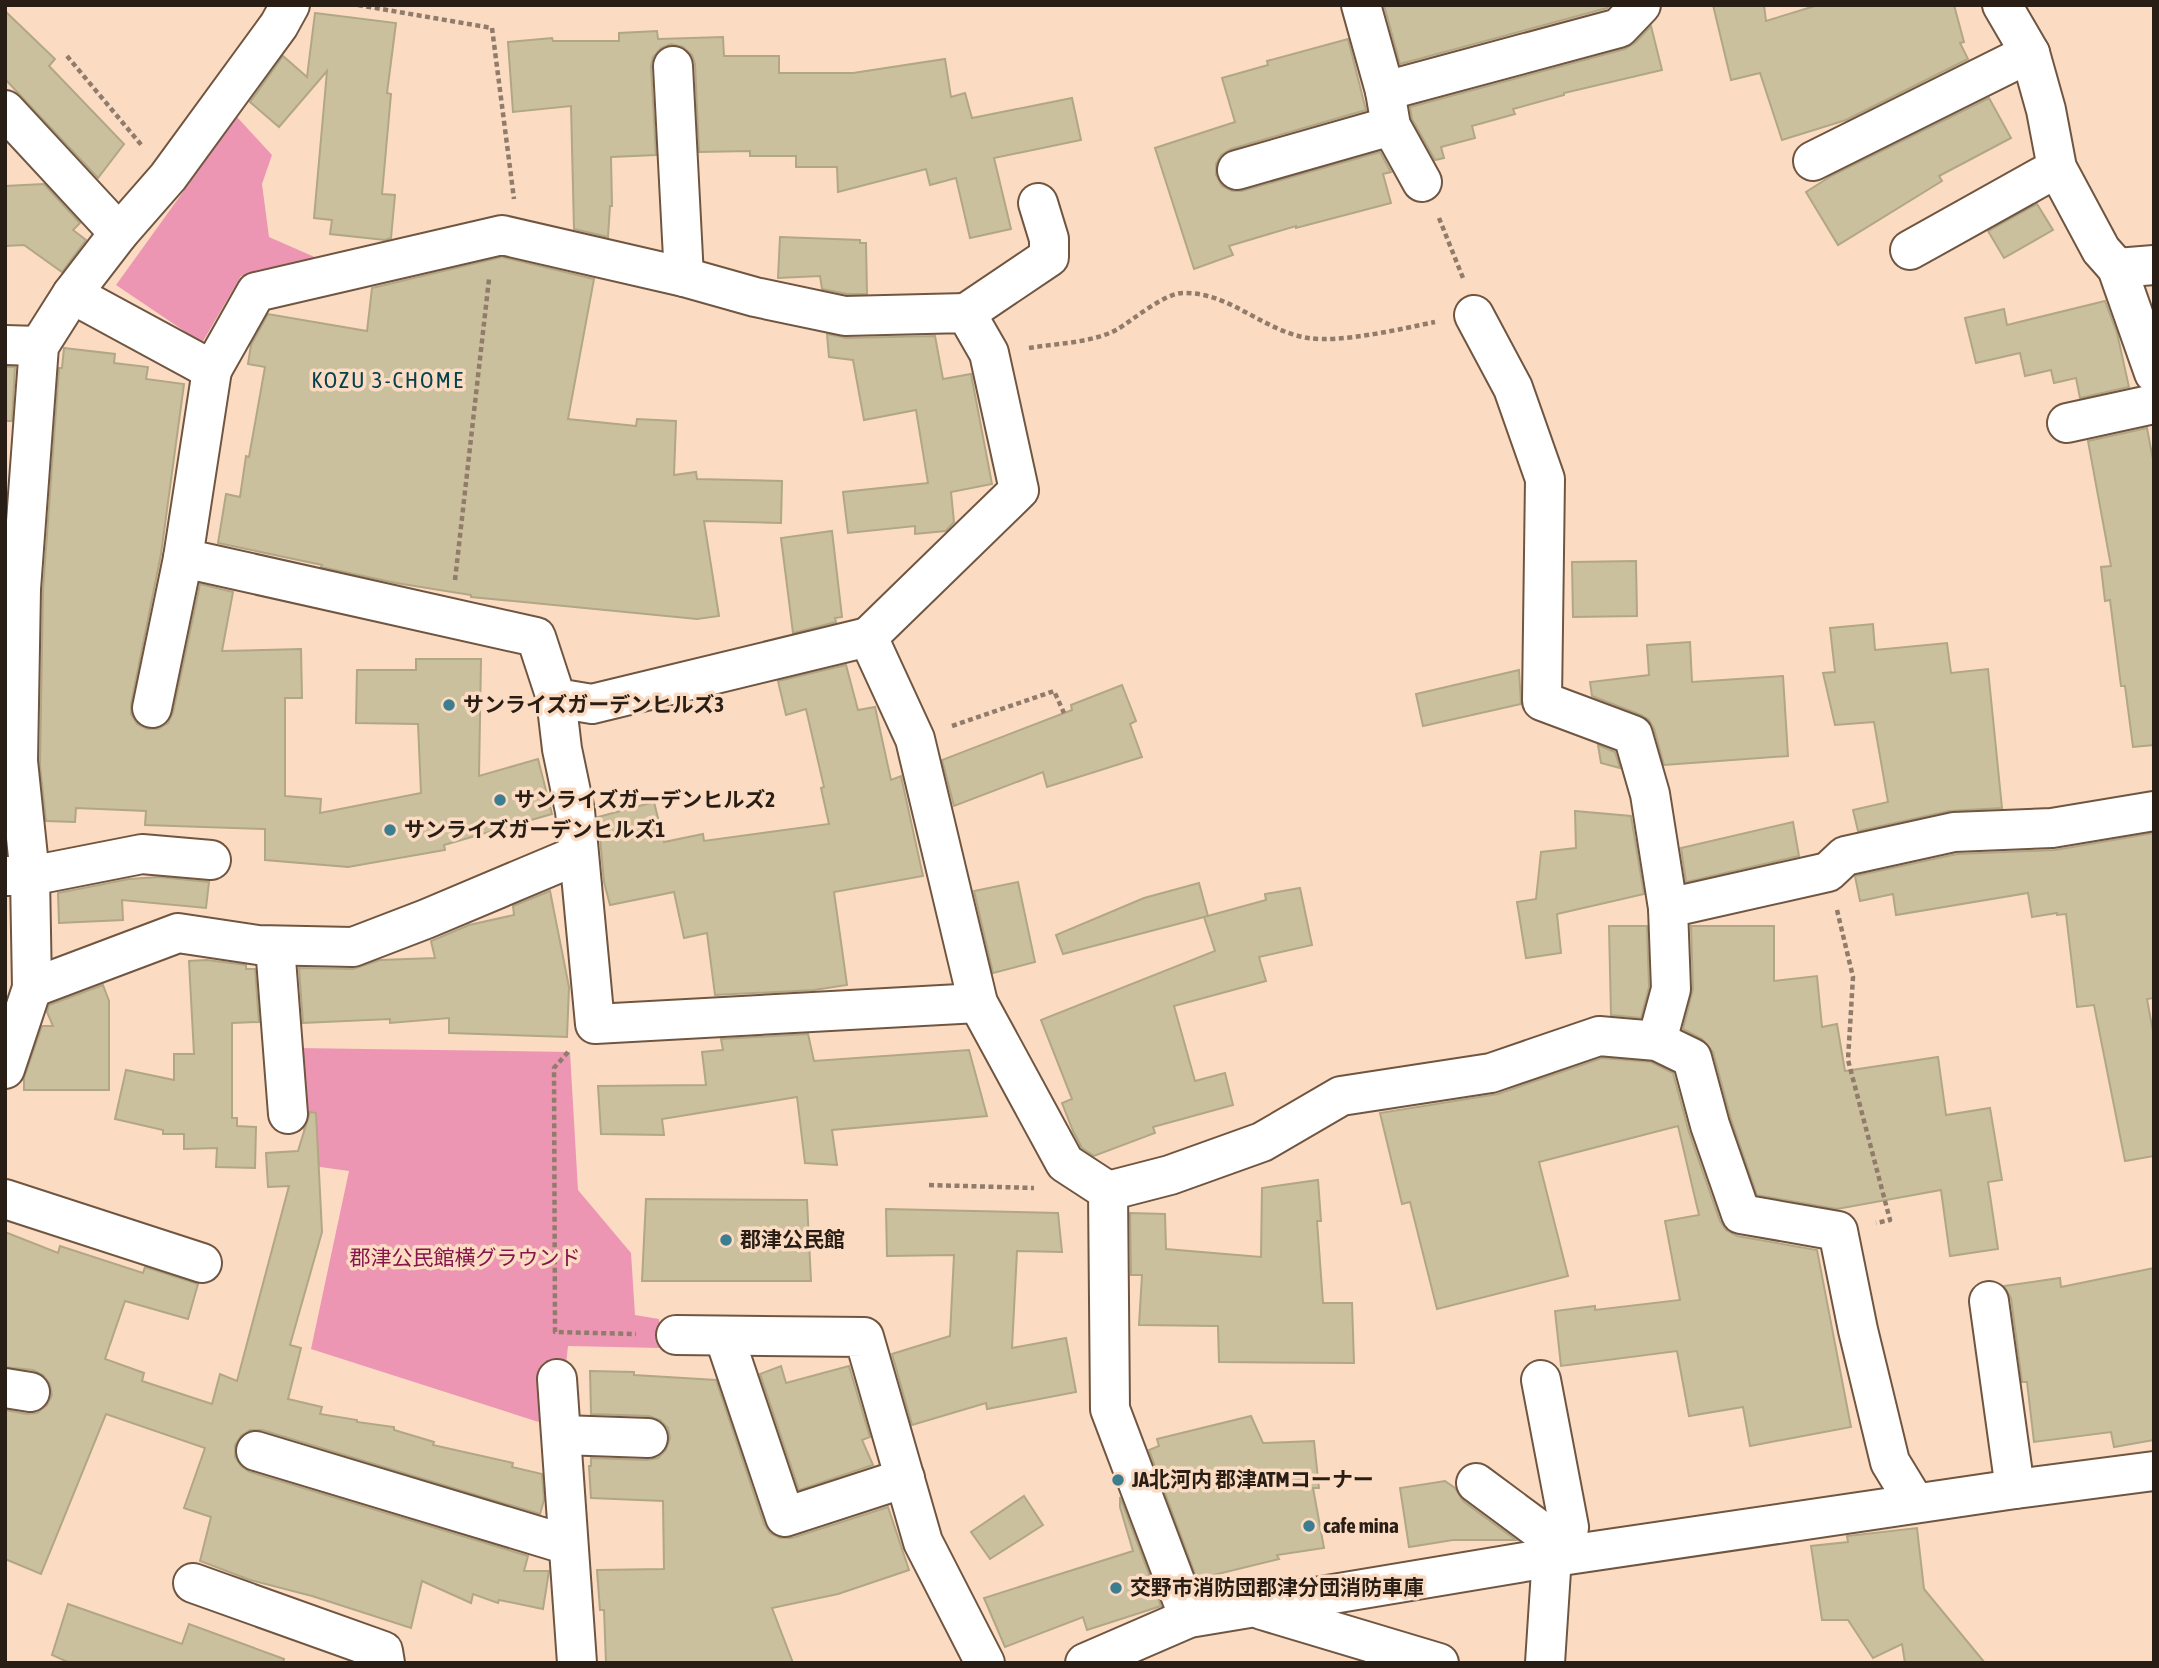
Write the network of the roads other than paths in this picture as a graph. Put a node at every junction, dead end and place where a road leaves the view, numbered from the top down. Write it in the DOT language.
graph roads {
  1 [pos="290,5"];
  2 [pos="1361,5"];
  3 [pos="1641,5"];
  4 [pos="2002,5"];
  5 [pos="2030,53"];
  6 [pos="673,66"];
  7 [pos="1388,108"];
  8 [pos="5,110"];
  9 [pos="1813,161"];
  10 [pos="2057,168"];
  11 [pos="1237,170"];
  12 [pos="1422,182"];
  13 [pos="1038,203"];
  14 [pos="119,233"];
  15 [pos="1910,250"];
  16 [pos="2135,266"];
  17 [pos="684,277"];
  18 [pos="72,293"];
  19 [pos="966,313"];
  20 [pos="1474,315"];
  21 [pos="22,345"];
  22 [pos="212,370"];
  23 [pos="2154,373"];
  24 [pos="2154,404"];
  25 [pos="2067,422"];
  26 [pos="183,558"];
  27 [pos="868,637"];
  28 [pos="556,698"];
  29 [pos="152,708"];
  30 [pos="12,760"];
  31 [pos="2154,811"];
  32 [pos="578,855"];
  33 [pos="211,860"];
  34 [pos="17,876"];
  35 [pos="1668,908"];
  36 [pos="275,946"];
  37 [pos="32,988"];
  38 [pos="978,1003"];
  39 [pos="1657,1041"];
  40 [pos="5,1069"];
  41 [pos="288,1114"];
  42 [pos="1108,1191"];
  43 [pos="5,1199"];
  44 [pos="202,1263"];
  45 [pos="1989,1301"];
  46 [pos="676,1335"];
  47 [pos="724,1335"];
  48 [pos="557,1379"];
  49 [pos="1541,1380"];
  50 [pos="562,1435"];
  51 [pos="648,1438"];
  52 [pos="256,1451"];
  53 [pos="2154,1471"];
  54 [pos="905,1478"];
  55 [pos="1476,1483"];
  56 [pos="2015,1489"];
  57 [pos="1915,1503"];
  58 [pos="568,1545"];
  59 [pos="1554,1549"];
  60 [pos="193,1583"];
  61 [pos="1253,1607"];
  62 [pos="1189,1618"];
  63 [pos="385,1663"];
  64 [pos="577,1663"];
  65 [pos="985,1663"];
  66 [pos="1085,1663"];
  67 [pos="1439,1663"];
  68 [pos="1545,1663"];
  1 -- 14 [label="street"];
  2 -- 7 [label="street"];
  3 -- 7 [label="street"];
  4 -- 5 [label="street"];
  5 -- 9 [label="street"];
  5 -- 10 [label="street"];
  6 -- 17 [label="street"];
  7 -- 11 [label="street"];
  7 -- 12 [label="street"];
  8 -- 14 [label="street"];
  10 -- 15 [label="street"];
  10 -- 16 [label="street"];
  13 -- 19 [label="street"];
  14 -- 18 [label="street"];
  16 -- 23 [label="street"];
  17 -- 19 [label="street"];
  17 -- 22 [label="street"];
  18 -- 21 [label="street"];
  18 -- 22 [label="street"];
  19 -- 27 [label="street"];
  20 -- 35 [label="street"];
  21 -- 30 [label="street"];
  22 -- 26 [label="street"];
  24 -- 25 [label="street"];
  26 -- 28 [label="street"];
  26 -- 29 [label="street"];
  27 -- 28 [label="street"];
  27 -- 38 [label="street"];
  28 -- 32 [label="street"];
  30 -- 34 [label="street"];
  31 -- 35 [label="street"];
  32 -- 36 [label="street"];
  32 -- 38 [label="street"];
  33 -- 34 [label="street"];
  34 -- 37 [label="street"];
  35 -- 39 [label="street"];
  36 -- 37 [label="street"];
  36 -- 41 [label="street"];
  37 -- 40 [label="street"];
  38 -- 42 [label="street"];
  39 -- 42 [label="street"];
  39 -- 57 [label="street"];
  42 -- 62 [label="street"];
  43 -- 44 [label="street"];
  45 -- 56 [label="street"];
  46 -- 47 [label="street"];
  47 -- 54 [label="street"];
  47 -- 54 [label="street"];
  48 -- 50 [label="street"];
  49 -- 59 [label="street"];
  50 -- 51 [label="street"];
  50 -- 58 [label="street"];
  52 -- 58 [label="street"];
  53 -- 56 [label="street"];
  54 -- 65 [label="street"];
  55 -- 59 [label="street"];
  56 -- 57 [label="street"];
  57 -- 59 [label="street"];
  58 -- 64 [label="street"];
  59 -- 61 [label="street"];
  59 -- 68 [label="street"];
  60 -- 63 [label="street"];
  61 -- 62 [label="street"];
  61 -- 67 [label="street"];
  62 -- 66 [label="street"];
}
